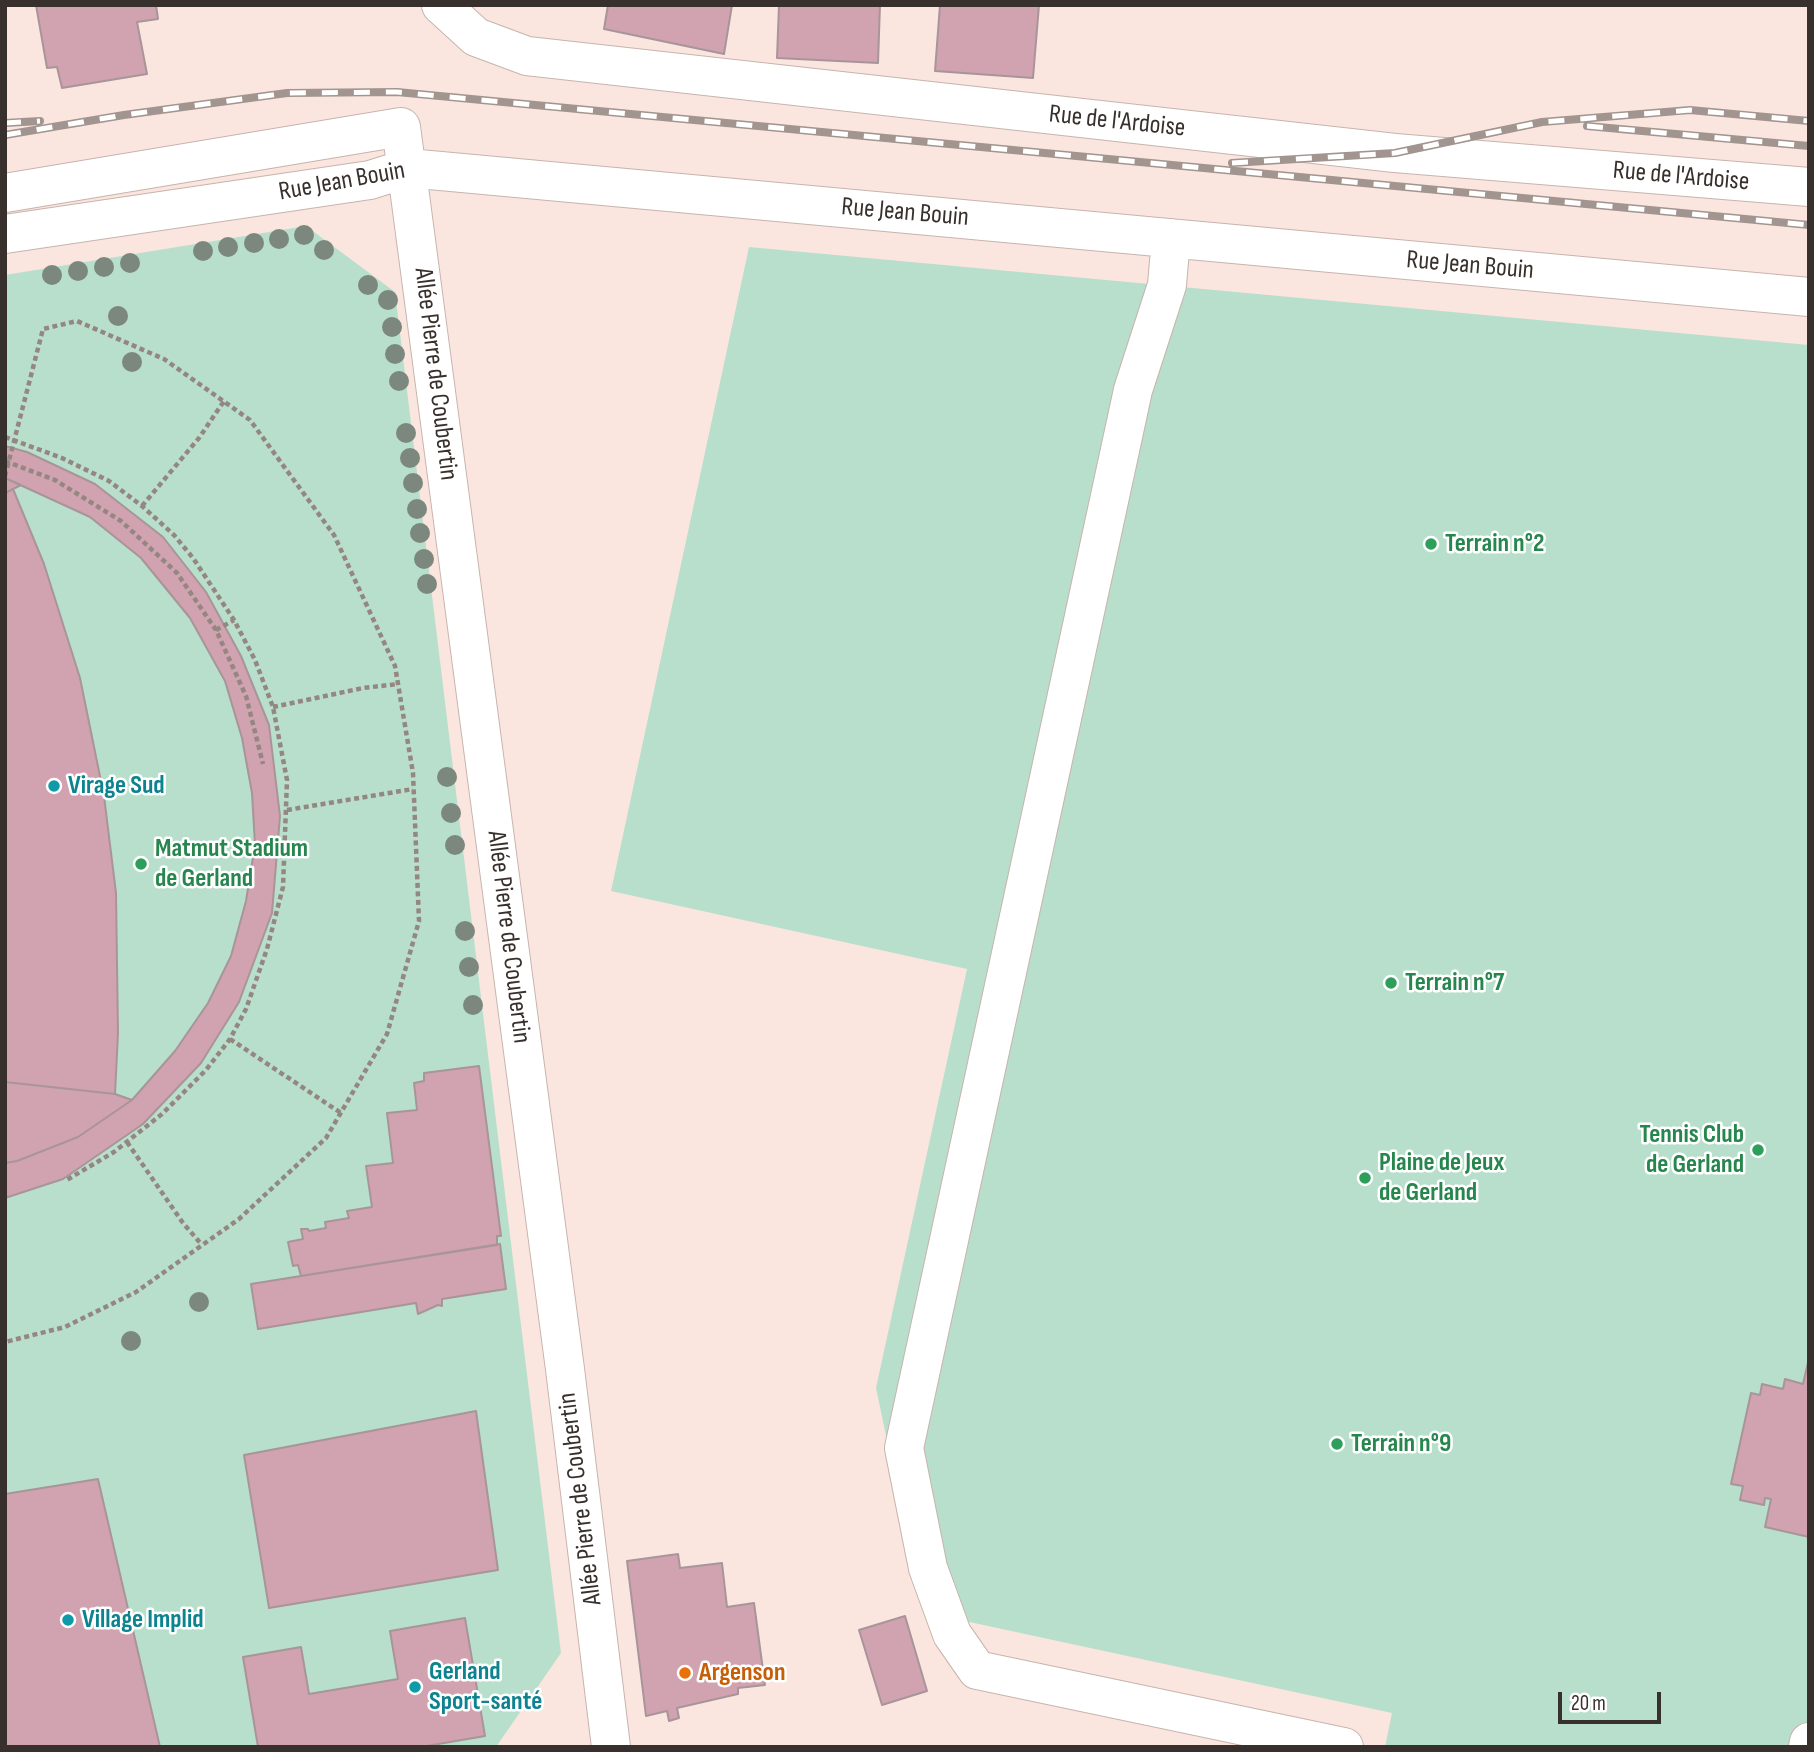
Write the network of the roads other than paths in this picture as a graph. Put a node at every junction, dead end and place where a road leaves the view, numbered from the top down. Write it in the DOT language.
graph roads {
  1 [pos="441,5"];
  2 [pos="401,127"];
  3 [pos="408,168"];
  4 [pos="1809,187"];
  5 [pos="5,193"];
  6 [pos="5,234"];
  7 [pos="1171,238"];
  8 [pos="1809,297"];
  9 [pos="611,1747"];
  10 [pos="1344,1747"];
  1 -- 4 [label="street, Rue de l'Ardoise"];
  2 -- 3 [label="street, Allée Pierre de Coubertin"];
  2 -- 5 [label="street, Rue Jean Bouin"];
  3 -- 6 [label="street, Rue Jean Bouin"];
  3 -- 7 [label="street, Rue Jean Bouin"];
  3 -- 9 [label="street, Allée Pierre de Coubertin"];
  7 -- 8 [label="street, Rue Jean Bouin"];
  7 -- 10 [label="street"];
}
